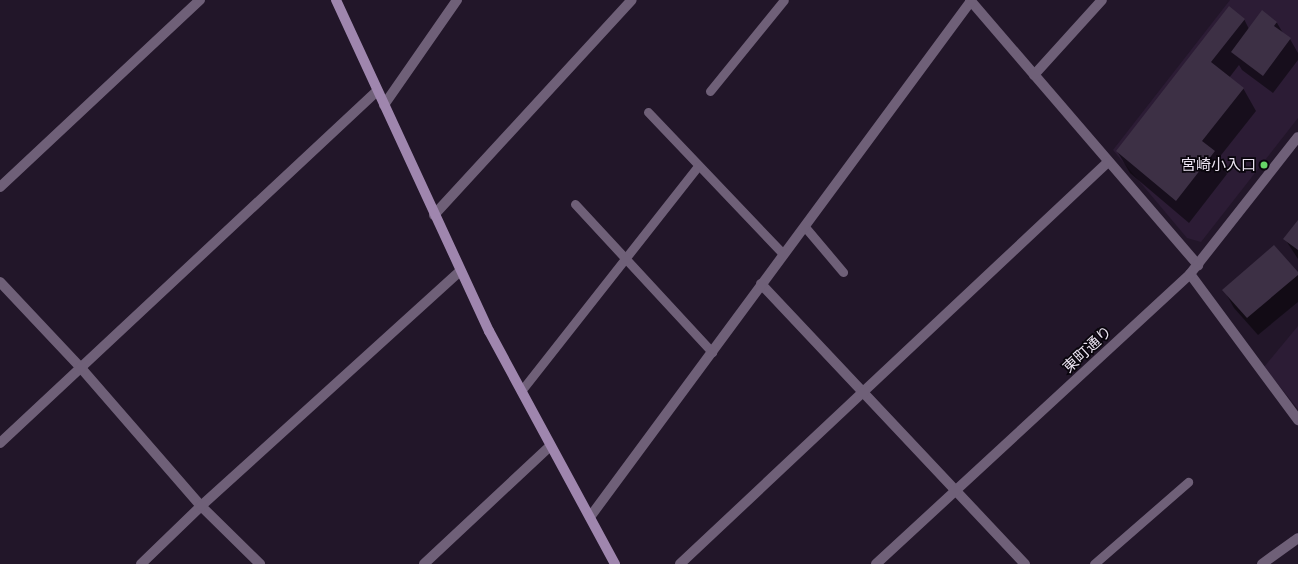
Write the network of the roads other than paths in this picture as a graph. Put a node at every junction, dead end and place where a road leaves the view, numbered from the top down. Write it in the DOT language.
graph roads {
  1 [pos="200,0"];
  2 [pos="336,0"];
  3 [pos="457,0"];
  4 [pos="632,0"];
  5 [pos="784,0"];
  6 [pos="1102,0"];
  7 [pos="970,1"];
  8 [pos="1034,76"];
  9 [pos="377,91"];
  10 [pos="710,91"];
  11 [pos="384,105"];
  12 [pos="648,112"];
  13 [pos="1298,137"];
  14 [pos="1108,162"];
  15 [pos="698,166"];
  16 [pos="0,187"];
  17 [pos="575,204"];
  18 [pos="434,215"];
  19 [pos="805,227"];
  20 [pos="783,254"];
  21 [pos="625,258"];
  22 [pos="1198,265"];
  23 [pos="460,271"];
  24 [pos="843,272"];
  25 [pos="1190,274"];
  26 [pos="0,282"];
  27 [pos="761,284"];
  28 [pos="712,352"];
  29 [pos="81,368"];
  30 [pos="521,391"];
  31 [pos="864,391"];
  32 [pos="1298,420"];
  33 [pos="0,443"];
  34 [pos="550,446"];
  35 [pos="1188,482"];
  36 [pos="957,489"];
  37 [pos="201,506"];
  38 [pos="590,518"];
  39 [pos="1298,538"];
  40 [pos="141,564"];
  41 [pos="260,564"];
  42 [pos="424,564"];
  43 [pos="615,564"];
  44 [pos="680,564"];
  45 [pos="876,564"];
  46 [pos="1026,564"];
  47 [pos="1094,564"];
  48 [pos="1262,564"];
  1 -- 16 [label="street"];
  2 -- 9 [label="street"];
  3 -- 11 [label="street"];
  4 -- 18 [label="street"];
  5 -- 10 [label="lane"];
  6 -- 8 [label="street"];
  7 -- 8 [label="street"];
  7 -- 19 [label="street"];
  8 -- 14 [label="street"];
  9 -- 11 [label="street"];
  9 -- 29 [label="street"];
  11 -- 18 [label="street"];
  12 -- 15 [label="lane"];
  13 -- 22 [label="street, 東町通り"];
  14 -- 22 [label="street"];
  14 -- 31 [label="street"];
  15 -- 20 [label="lane"];
  15 -- 21 [label="lane"];
  17 -- 21 [label="lane"];
  18 -- 23 [label="street"];
  19 -- 20 [label="street"];
  19 -- 24 [label="lane"];
  20 -- 27 [label="street"];
  21 -- 28 [label="lane"];
  21 -- 30 [label="lane"];
  22 -- 25 [label="street, 東町通り"];
  23 -- 30 [label="street"];
  23 -- 37 [label="street"];
  25 -- 32 [label="street"];
  25 -- 36 [label="street, 東町通り"];
  26 -- 29 [label="street"];
  27 -- 28 [label="street"];
  27 -- 31 [label="street"];
  28 -- 38 [label="street"];
  29 -- 33 [label="street"];
  29 -- 37 [label="street"];
  30 -- 34 [label="street"];
  31 -- 36 [label="street"];
  31 -- 44 [label="street"];
  34 -- 38 [label="street"];
  34 -- 42 [label="street"];
  35 -- 47 [label="lane"];
  36 -- 45 [label="street, 東町通り"];
  36 -- 46 [label="street"];
  37 -- 40 [label="street"];
  37 -- 41 [label="street"];
  38 -- 43 [label="street"];
  39 -- 48 [label="street"];
}
